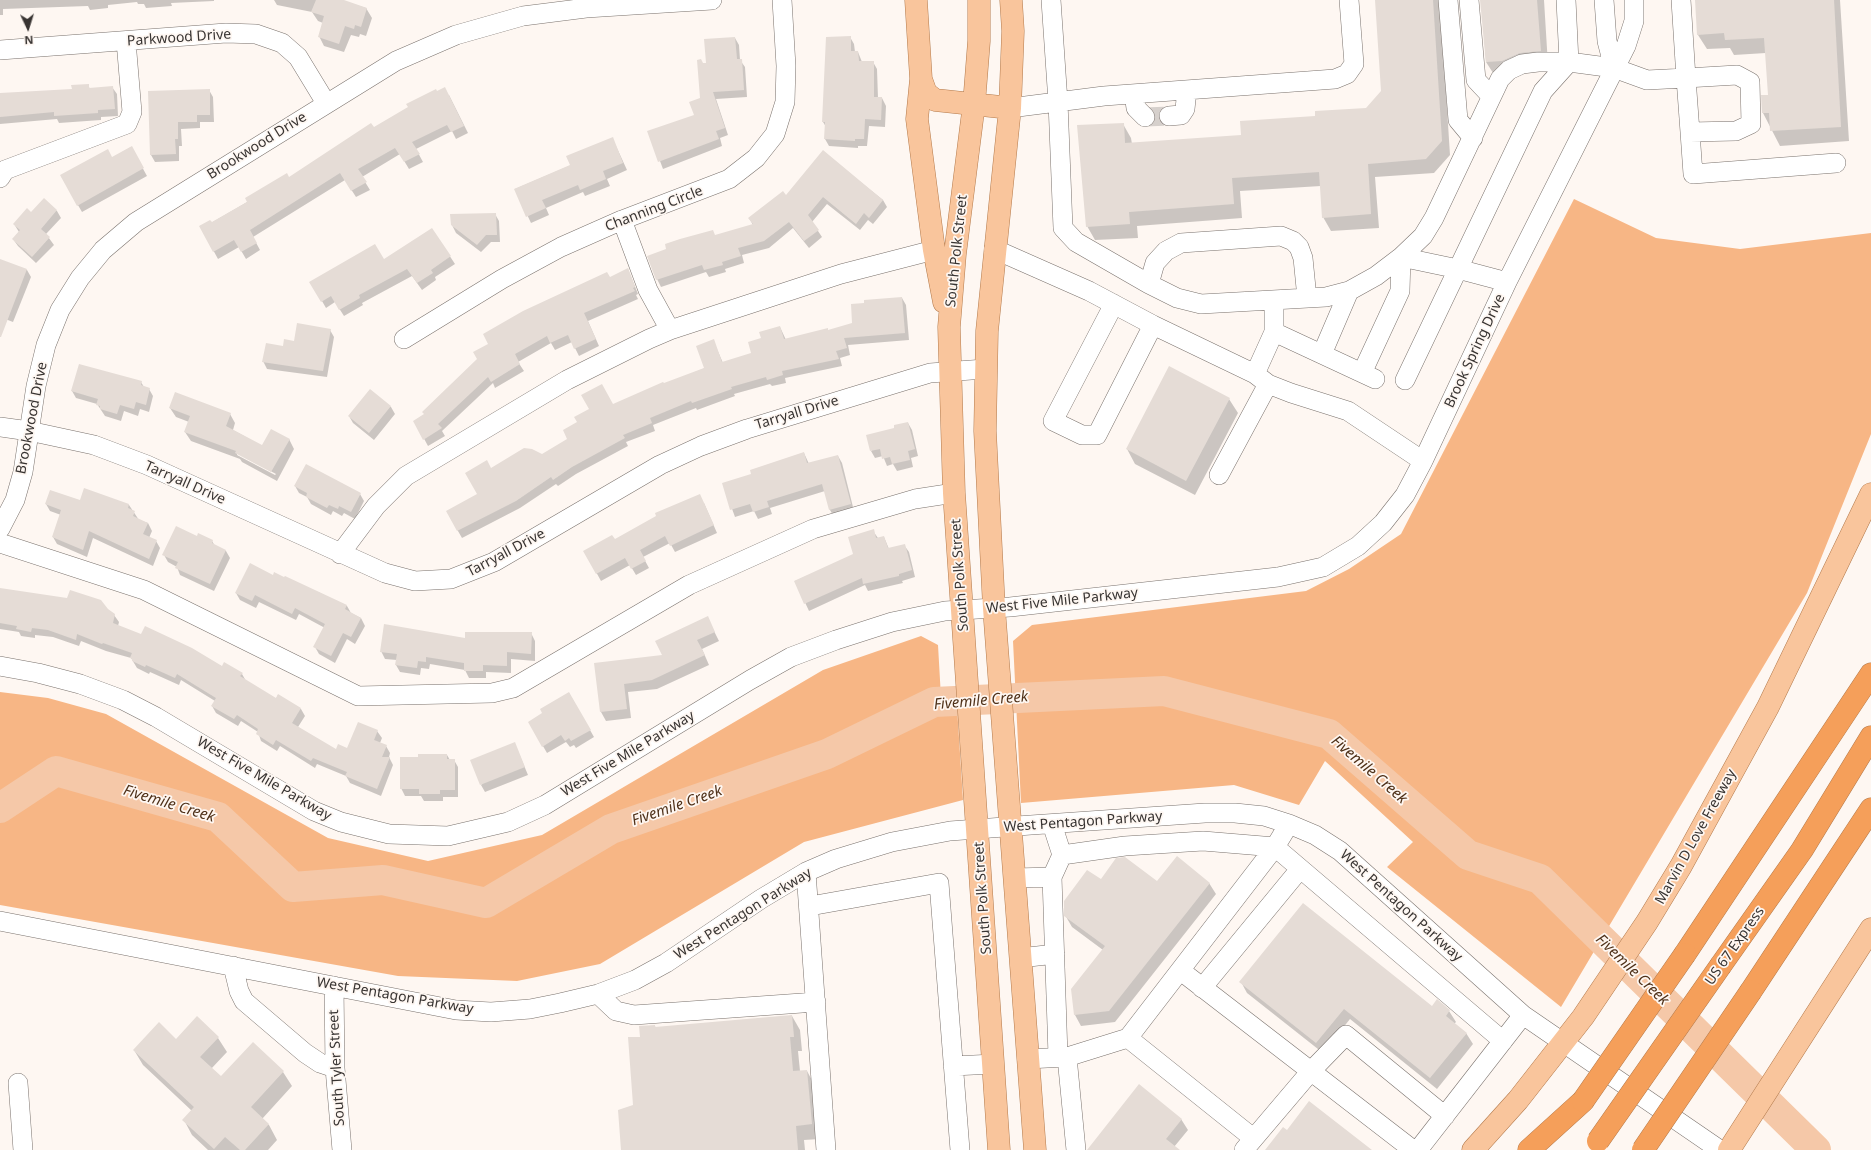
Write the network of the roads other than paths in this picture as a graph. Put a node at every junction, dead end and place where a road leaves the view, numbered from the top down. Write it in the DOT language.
graph roads {
  1 [pos="712,0"];
  2 [pos="782,0"];
  3 [pos="916,0"];
  4 [pos="979,0"];
  5 [pos="1012,0"];
  6 [pos="1051,0"];
  7 [pos="1349,0"];
  8 [pos="1448,0"];
  9 [pos="1469,0"];
  10 [pos="1566,0"];
  11 [pos="1604,0"];
  12 [pos="1634,0"];
  13 [pos="1681,0"];
  14 [pos="126,41"];
  15 [pos="0,50"];
  16 [pos="1569,62"];
  17 [pos="1614,68"];
  18 [pos="1686,78"];
  19 [pos="921,79"];
  20 [pos="1187,90"];
  21 [pos="1134,94"];
  22 [pos="1491,96"];
  23 [pos="1058,102"];
  24 [pos="326,103"];
  25 [pos="974,104"];
  26 [pos="1010,108"];
  27 [pos="1169,116"];
  28 [pos="1145,117"];
  29 [pos="1690,132"];
  30 [pos="1473,138"];
  31 [pos="1836,163"];
  32 [pos="0,178"];
  33 [pos="622,220"];
  34 [pos="994,249"];
  35 [pos="934,250"];
  36 [pos="1401,257"];
  37 [pos="1458,269"];
  38 [pos="1507,282"];
  39 [pos="1149,284"];
  40 [pos="1349,291"];
  41 [pos="1307,298"];
  42 [pos="1274,300"];
  43 [pos="1114,304"];
  44 [pos="1154,325"];
  45 [pos="949,327"];
  46 [pos="670,330"];
  47 [pos="1274,332"];
  48 [pos="404,339"];
  49 [pos="1322,354"];
  50 [pos="985,369"];
  51 [pos="950,371"];
  52 [pos="1262,379"];
  53 [pos="1405,380"];
  54 [pos="0,427"];
  55 [pos="29,431"];
  56 [pos="1423,461"];
  57 [pos="1219,475"];
  58 [pos="954,493"];
  59 [pos="1871,494"];
  60 [pos="0,529"];
  61 [pos="0,544"];
  62 [pos="340,554"];
  63 [pos="1278,577"];
  64 [pos="994,608"];
  65 [pos="962,610"];
  66 [pos="0,666"];
  67 [pos="1871,674"];
  68 [pos="1871,737"];
  69 [pos="1871,809"];
  70 [pos="1126,820"];
  71 [pos="1052,824"];
  72 [pos="1289,824"];
  73 [pos="1011,826"];
  74 [pos="978,829"];
  75 [pos="1124,846"];
  76 [pos="1275,847"];
  77 [pos="1062,855"];
  78 [pos="1300,869"];
  79 [pos="806,872"];
  80 [pos="1052,877"];
  81 [pos="1014,878"];
  82 [pos="810,906"];
  83 [pos="0,921"];
  84 [pos="1870,932"];
  85 [pos="1054,954"];
  86 [pos="1020,958"];
  87 [pos="233,966"];
  88 [pos="1181,970"];
  89 [pos="334,986"];
  90 [pos="1202,988"];
  91 [pos="598,994"];
  92 [pos="816,1002"];
  93 [pos="1524,1015"];
  94 [pos="1128,1038"];
  95 [pos="1503,1041"];
  96 [pos="1563,1043"];
  97 [pos="1062,1056"];
  98 [pos="1027,1059"];
  99 [pos="994,1064"];
  100 [pos="953,1066"];
  101 [pos="335,1068"];
  102 [pos="1311,1071"];
  103 [pos="18,1083"];
  104 [pos="1583,1101"];
  105 [pos="1445,1116"];
  106 [pos="1248,1144"];
  107 [pos="1595,1146"];
  108 [pos="23,1150"];
  109 [pos="342,1150"];
  110 [pos="826,1150"];
  111 [pos="960,1150"];
  112 [pos="999,1150"];
  113 [pos="1035,1150"];
  114 [pos="1076,1150"];
  115 [pos="1413,1150"];
  116 [pos="1418,1150"];
  117 [pos="1473,1150"];
  118 [pos="1529,1150"];
  119 [pos="1551,1150"];
  120 [pos="1643,1150"];
  121 [pos="1720,1150"];
  122 [pos="1729,1150"];
  1 -- 24 [label="street, Brookwood Drive"];
  2 -- 33 [label="street, Channing Circle"];
  3 -- 19 [label="main road"];
  4 -- 25 [label="main road, South Polk Street"];
  5 -- 26 [label="main road"];
  6 -- 23 [label="street"];
  7 -- 20 [label="street"];
  8 -- 30 [label="street"];
  9 -- 22 [label="street"];
  10 -- 16 [label="street"];
  11 -- 17 [label="street"];
  12 -- 17 [label="street, Brook Spring Drive"];
  13 -- 18 [label="street"];
  14 -- 15 [label="street, Parkwood Drive"];
  14 -- 24 [label="street, Parkwood Drive"];
  14 -- 32 [label="street"];
  16 -- 17 [label="street"];
  16 -- 22 [label="street"];
  16 -- 37 [label="street"];
  17 -- 18 [label="street"];
  17 -- 38 [label="street, Brook Spring Drive"];
  18 -- 29 [label="street"];
  18 -- 29 [label="street"];
  19 -- 25 [label="main road"];
  19 -- 35 [label="main road"];
  20 -- 21 [label="street"];
  20 -- 27 [label="street"];
  21 -- 23 [label="street"];
  21 -- 28 [label="street"];
  22 -- 30 [label="street"];
  23 -- 26 [label="street"];
  23 -- 39 [label="street"];
  24 -- 55 [label="street, Brookwood Drive"];
  25 -- 26 [label="main road"];
  25 -- 45 [label="main road, South Polk Street"];
  26 -- 34 [label="main road"];
  29 -- 31 [label="street"];
  30 -- 36 [label="street"];
  33 -- 46 [label="street"];
  33 -- 48 [label="street, Channing Circle"];
  34 -- 43 [label="street"];
  34 -- 50 [label="main road"];
  35 -- 45 [label="main road"];
  35 -- 46 [label="street"];
  36 -- 37 [label="street"];
  36 -- 40 [label="street"];
  36 -- 49 [label="street"];
  37 -- 38 [label="street"];
  37 -- 53 [label="street"];
  38 -- 56 [label="street, Brook Spring Drive"];
  39 -- 41 [label="street"];
  39 -- 42 [label="street"];
  40 -- 41 [label="street"];
  40 -- 49 [label="street"];
  41 -- 42 [label="street"];
  42 -- 47 [label="street"];
  43 -- 44 [label="street"];
  43 -- 44 [label="street"];
  44 -- 52 [label="street"];
  45 -- 51 [label="main road, South Polk Street"];
  46 -- 62 [label="street"];
  47 -- 49 [label="street"];
  47 -- 52 [label="street"];
  50 -- 51 [label="street, Tarryall Drive"];
  50 -- 64 [label="main road"];
  51 -- 58 [label="main road, South Polk Street"];
  51 -- 62 [label="street, Tarryall Drive"];
  52 -- 56 [label="street"];
  52 -- 57 [label="street"];
  54 -- 55 [label="street, Tarryall Drive"];
  55 -- 60 [label="street, Brookwood Drive"];
  55 -- 62 [label="street, Tarryall Drive"];
  56 -- 63 [label="street, Brook Spring Drive"];
  58 -- 61 [label="street"];
  58 -- 65 [label="main road, South Polk Street"];
  59 -- 96 [label="main road, Marvin D Love Freeway"];
  63 -- 64 [label="street, West Five Mile Parkway"];
  64 -- 65 [label="street, West Five Mile Parkway"];
  64 -- 73 [label="main road"];
  65 -- 66 [label="street, West Five Mile Parkway"];
  65 -- 74 [label="main road, South Polk Street"];
  67 -- 104 [label="highway, bridge"];
  68 -- 107 [label="highway, US 67 Express, bridge"];
  69 -- 120 [label="highway, bridge"];
  70 -- 71 [label="street, West Pentagon Parkway"];
  70 -- 72 [label="street, West Pentagon Parkway"];
  70 -- 75 [label="street"];
  71 -- 73 [label="street, West Pentagon Parkway"];
  71 -- 77 [label="street"];
  72 -- 76 [label="street"];
  72 -- 93 [label="street, West Pentagon Parkway"];
  73 -- 74 [label="street, West Pentagon Parkway"];
  73 -- 81 [label="main road"];
  74 -- 79 [label="street, West Pentagon Parkway"];
  74 -- 99 [label="main road, South Polk Street"];
  75 -- 76 [label="street"];
  75 -- 77 [label="street"];
  76 -- 78 [label="street"];
  76 -- 88 [label="street"];
  77 -- 80 [label="street"];
  78 -- 90 [label="street"];
  78 -- 95 [label="street"];
  79 -- 82 [label="street"];
  79 -- 91 [label="street, West Pentagon Parkway"];
  80 -- 81 [label="street"];
  80 -- 85 [label="street"];
  81 -- 86 [label="main road"];
  82 -- 92 [label="street"];
  82 -- 100 [label="street"];
  83 -- 87 [label="street, West Pentagon Parkway"];
  84 -- 122 [label="main road"];
  85 -- 86 [label="street"];
  85 -- 97 [label="street"];
  86 -- 98 [label="main road"];
  87 -- 89 [label="street, West Pentagon Parkway"];
  87 -- 101 [label="street"];
  88 -- 90 [label="street"];
  88 -- 94 [label="street"];
  89 -- 91 [label="street, West Pentagon Parkway"];
  89 -- 101 [label="street, South Tyler Street"];
  90 -- 102 [label="street"];
  91 -- 92 [label="street"];
  92 -- 110 [label="street"];
  93 -- 95 [label="street"];
  93 -- 96 [label="street, West Pentagon Parkway"];
  94 -- 97 [label="street"];
  94 -- 106 [label="street"];
  95 -- 105 [label="street"];
  96 -- 117 [label="main road, Marvin D Love Freeway"];
  96 -- 121 [label="street, West Pentagon Parkway"];
  97 -- 98 [label="street"];
  97 -- 114 [label="street"];
  98 -- 99 [label="main road"];
  98 -- 113 [label="main road"];
  99 -- 100 [label="street"];
  99 -- 112 [label="main road, South Polk Street"];
  100 -- 111 [label="street"];
  101 -- 109 [label="street, South Tyler Street"];
  102 -- 105 [label="street"];
  102 -- 106 [label="street"];
  102 -- 115 [label="street"];
  103 -- 108 [label="street"];
  104 -- 118 [label="highway"];
  104 -- 119 [label="highway"];
  105 -- 116 [label="street"];
}
